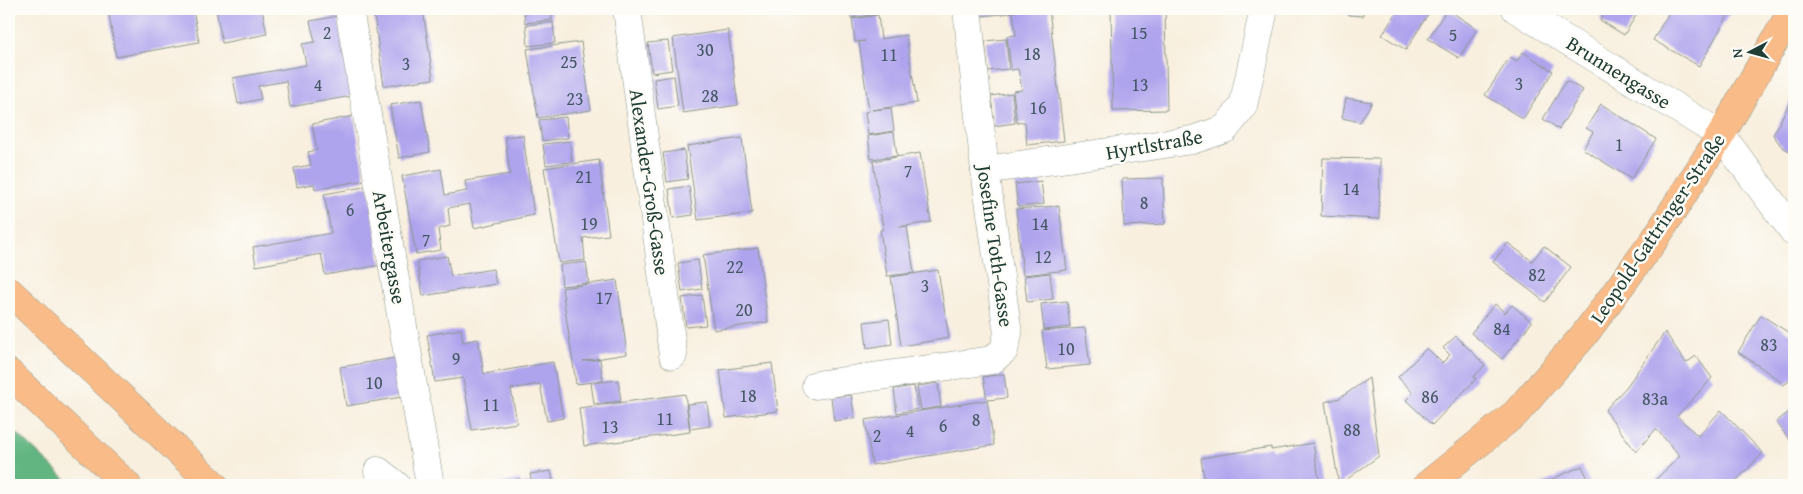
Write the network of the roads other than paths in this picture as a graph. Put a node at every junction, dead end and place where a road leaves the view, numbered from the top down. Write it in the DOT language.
graph roads {
  1 [pos="350,9"];
  2 [pos="627,9"];
  3 [pos="967,9"];
  4 [pos="1264,9"];
  5 [pos="1516,9"];
  6 [pos="1793,9"];
  7 [pos="1721,135"];
  8 [pos="985,170"];
  9 [pos="1794,232"];
  10 [pos="9,291"];
  11 [pos="674,355"];
  12 [pos="9,373"];
  13 [pos="816,385"];
  14 [pos="1438,482"];
  15 [pos="127,485"];
  16 [pos="214,485"];
  17 [pos="430,485"];
  1 -- 17 [label="street, Arbeitergasse"];
  2 -- 11 [label="street, Alexander-Groß-Gasse"];
  3 -- 8 [label="street, Josefine Toth-Gasse"];
  4 -- 8 [label="street, Hyrtlstraße"];
  5 -- 7 [label="street, Brunnengasse"];
  6 -- 7 [label="main road, Leopold-Gattringer-Straße"];
  7 -- 9 [label="street"];
  7 -- 14 [label="main road, Leopold-Gattringer-Straße"];
  8 -- 13 [label="street, Josefine Toth-Gasse"];
  10 -- 16 [label="main road"];
  12 -- 15 [label="main road"];
}
